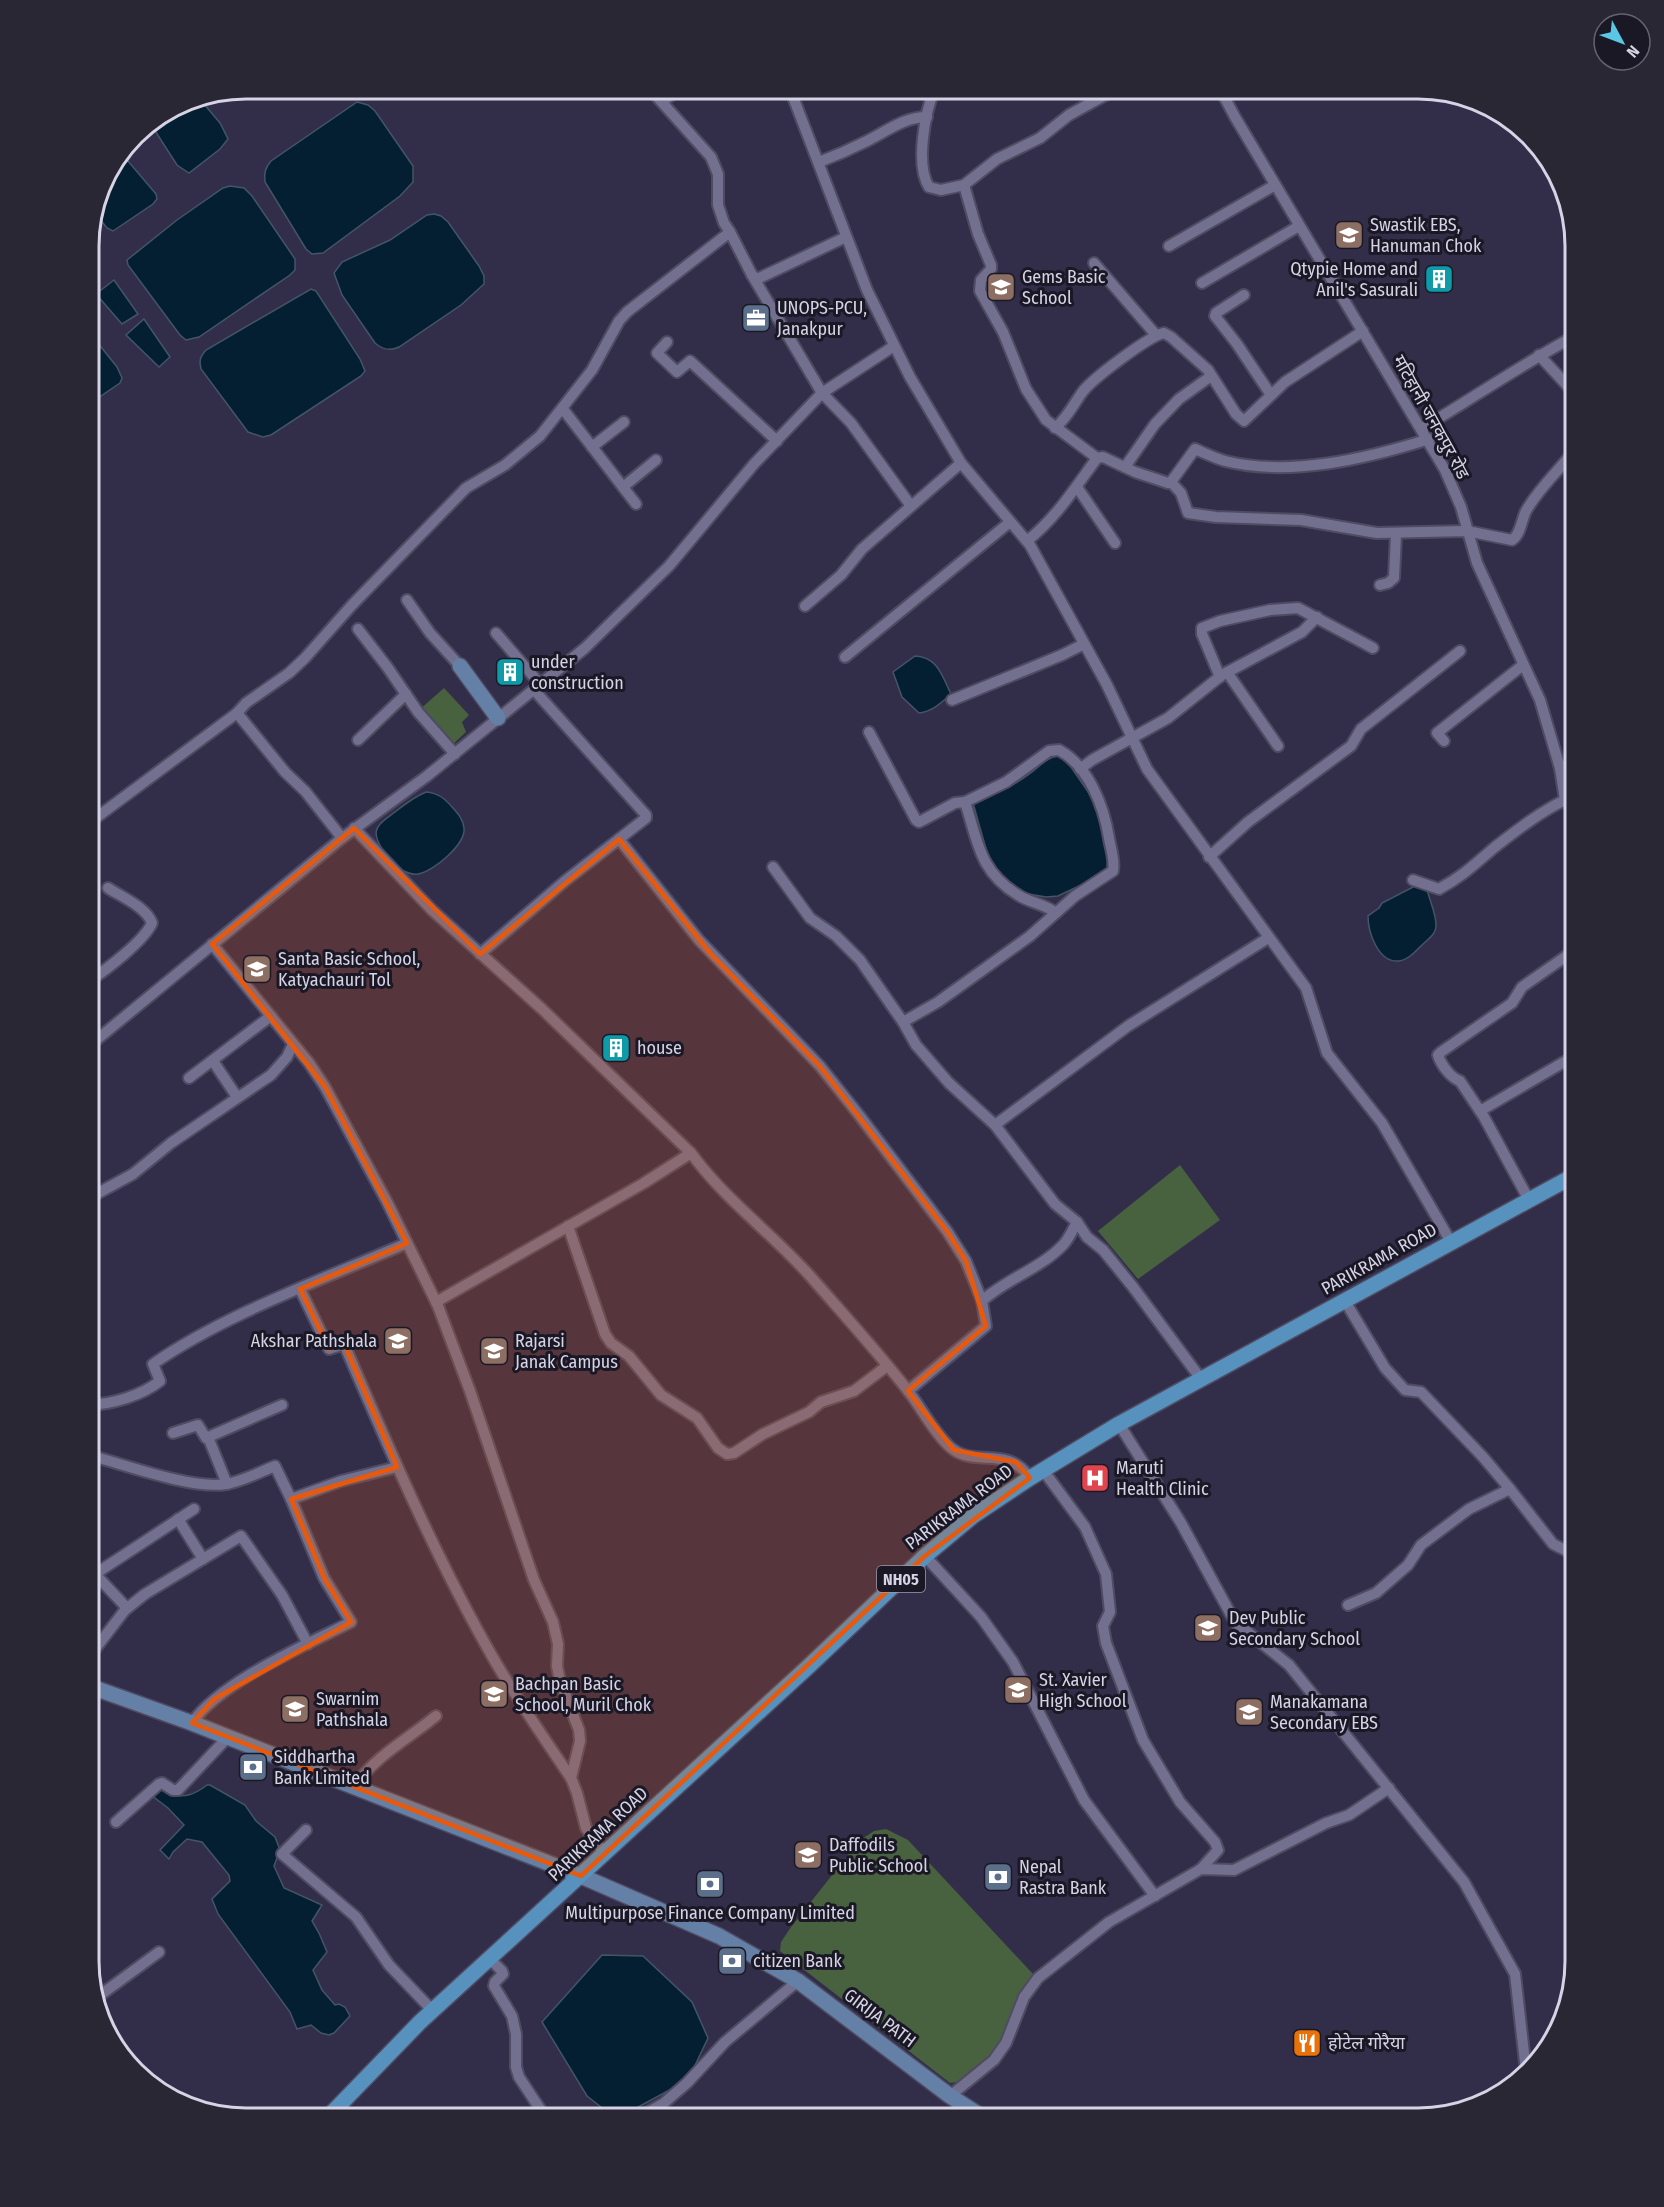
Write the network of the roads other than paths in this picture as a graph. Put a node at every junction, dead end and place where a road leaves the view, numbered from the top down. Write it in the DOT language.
graph roads {
  1 [pos="659,99"];
  2 [pos="666,99"];
  3 [pos="794,99"];
  4 [pos="930,99"];
  5 [pos="1098,99"];
  6 [pos="1225,99"];
  7 [pos="662,102"];
  8 [pos="927,117"];
  9 [pos="819,162"];
  10 [pos="964,185"];
  11 [pos="1275,185"];
  12 [pos="1299,226"];
  13 [pos="730,232"];
  14 [pos="846,237"];
  15 [pos="1169,246"];
  16 [pos="1094,263"];
  17 [pos="752,275"];
  18 [pos="1202,283"];
  19 [pos="1244,295"];
  20 [pos="1363,331"];
  21 [pos="1156,335"];
  22 [pos="1565,341"];
  23 [pos="667,342"];
  24 [pos="894,346"];
  25 [pos="1539,355"];
  26 [pos="1211,376"];
  27 [pos="1565,382"];
  28 [pos="822,393"];
  29 [pos="1271,395"];
  30 [pos="562,409"];
  31 [pos="624,422"];
  32 [pos="1055,428"];
  33 [pos="1421,429"];
  34 [pos="1429,439"];
  35 [pos="777,441"];
  36 [pos="592,447"];
  37 [pos="1097,458"];
  38 [pos="656,460"];
  39 [pos="1565,462"];
  40 [pos="961,463"];
  41 [pos="1125,467"];
  42 [pos="1172,482"];
  43 [pos="623,487"];
  44 [pos="1077,487"];
  45 [pos="636,504"];
  46 [pos="911,506"];
  47 [pos="1010,522"];
  48 [pos="1467,531"];
  49 [pos="1396,534"];
  50 [pos="1027,542"];
  51 [pos="1115,543"];
  52 [pos="1380,585"];
  53 [pos="407,600"];
  54 [pos="805,606"];
  55 [pos="1317,617"];
  56 [pos="358,629"];
  57 [pos="496,633"];
  58 [pos="1084,644"];
  59 [pos="1373,648"];
  60 [pos="1460,651"];
  61 [pos="844,657"];
  62 [pos="1523,665"];
  63 [pos="460,666"];
  64 [pos="1223,674"];
  65 [pos="537,687"];
  66 [pos="406,694"];
  67 [pos="952,700"];
  68 [pos="237,712"];
  69 [pos="498,718"];
  70 [pos="869,732"];
  71 [pos="1132,738"];
  72 [pos="358,740"];
  73 [pos="1444,741"];
  74 [pos="1278,746"];
  75 [pos="455,754"];
  76 [pos="1565,766"];
  77 [pos="1560,768"];
  78 [pos="1080,769"];
  79 [pos="1565,800"];
  80 [pos="965,802"];
  81 [pos="99,816"];
  82 [pos="354,828"];
  83 [pos="342,838"];
  84 [pos="619,839"];
  85 [pos="1209,857"];
  86 [pos="773,867"];
  87 [pos="1413,880"];
  88 [pos="108,888"];
  89 [pos="1056,913"];
  90 [pos="1268,938"];
  91 [pos="212,944"];
  92 [pos="480,954"];
  93 [pos="1565,957"];
  94 [pos="99,974"];
  95 [pos="271,1016"];
  96 [pos="903,1022"];
  97 [pos="99,1038"];
  98 [pos="294,1044"];
  99 [pos="213,1061"];
  100 [pos="1564,1062"];
  101 [pos="189,1078"];
  102 [pos="237,1097"];
  103 [pos="1480,1111"];
  104 [pos="995,1125"];
  105 [pos="691,1153"];
  106 [pos="1565,1181"];
  107 [pos="99,1193"];
  108 [pos="1530,1200"];
  109 [pos="1077,1222"];
  110 [pos="568,1226"];
  111 [pos="1451,1242"];
  112 [pos="407,1243"];
  113 [pos="300,1289"];
  114 [pos="982,1301"];
  115 [pos="1345,1301"];
  116 [pos="436,1302"];
  117 [pos="887,1366"];
  118 [pos="1201,1379"];
  119 [pos="908,1391"];
  120 [pos="99,1404"];
  121 [pos="282,1405"];
  122 [pos="1119,1424"];
  123 [pos="173,1433"];
  124 [pos="208,1437"];
  125 [pos="99,1458"];
  126 [pos="397,1467"];
  127 [pos="1037,1474"];
  128 [pos="226,1484"];
  129 [pos="1509,1489"];
  130 [pos="291,1499"];
  131 [pos="194,1509"];
  132 [pos="178,1519"];
  133 [pos="1565,1550"];
  134 [pos="925,1556"];
  135 [pos="203,1559"];
  136 [pos="99,1571"];
  137 [pos="99,1578"];
  138 [pos="1348,1605"];
  139 [pos="127,1608"];
  140 [pos="99,1643"];
  141 [pos="308,1644"];
  142 [pos="99,1690"];
  143 [pos="436,1716"];
  144 [pos="192,1723"];
  145 [pos="228,1737"];
  146 [pos="571,1778"];
  147 [pos="354,1787"];
  148 [pos="1389,1788"];
  149 [pos="116,1822"];
  150 [pos="306,1830"];
  151 [pos="605,1854"];
  152 [pos="1201,1869"];
  153 [pos="581,1876"];
  154 [pos="1155,1896"];
  155 [pos="159,1952"];
  156 [pos="490,1959"];
  157 [pos="798,1981"];
  158 [pos="103,1993"];
  159 [pos="433,2011"];
  160 [pos="1525,2062"];
  161 [pos="950,2096"];
  162 [pos="337,2108"];
  163 [pos="539,2108"];
  164 [pos="655,2108"];
  165 [pos="969,2108"];
  1 -- 7 [label="street"];
  2 -- 7 [label="street"];
  3 -- 9 [label="street"];
  4 -- 8 [label="street"];
  5 -- 10 [label="street"];
  6 -- 11 [label="street, मटिहानी जनकपुर रोड"];
  7 -- 13 [label="street"];
  8 -- 9 [label="street"];
  8 -- 10 [label="street"];
  9 -- 14 [label="street"];
  10 -- 32 [label="street"];
  11 -- 12 [label="street, मटिहानी जनकपुर रोड"];
  11 -- 15 [label="street"];
  12 -- 18 [label="street"];
  12 -- 20 [label="street, मटिहानी जनकपुर रोड"];
  13 -- 17 [label="street"];
  13 -- 30 [label="street"];
  14 -- 17 [label="street"];
  14 -- 24 [label="street"];
  16 -- 21 [label="street"];
  17 -- 28 [label="street"];
  19 -- 29 [label="street"];
  20 -- 29 [label="street"];
  20 -- 33 [label="street, मटिहानी जनकपुर रोड"];
  21 -- 26 [label="street"];
  21 -- 32 [label="street"];
  22 -- 25 [label="street"];
  23 -- 35 [label="street"];
  24 -- 28 [label="street"];
  24 -- 40 [label="street"];
  25 -- 27 [label="street"];
  25 -- 33 [label="street"];
  26 -- 29 [label="street"];
  26 -- 41 [label="street"];
  28 -- 35 [label="street"];
  28 -- 46 [label="street"];
  30 -- 36 [label="street"];
  30 -- 68 [label="street"];
  31 -- 36 [label="street"];
  32 -- 37 [label="street"];
  33 -- 34 [label="street, मटिहानी जनकपुर रोड"];
  34 -- 42 [label="street"];
  34 -- 48 [label="street, मटिहानी जनकपुर रोड"];
  35 -- 65 [label="street"];
  36 -- 43 [label="street"];
  37 -- 41 [label="street"];
  37 -- 44 [label="street"];
  38 -- 43 [label="street"];
  39 -- 48 [label="street"];
  40 -- 46 [label="street"];
  40 -- 47 [label="street"];
  41 -- 42 [label="street"];
  42 -- 49 [label="street"];
  43 -- 45 [label="street"];
  44 -- 50 [label="street"];
  44 -- 51 [label="street"];
  46 -- 54 [label="street"];
  47 -- 50 [label="street"];
  47 -- 61 [label="street"];
  48 -- 49 [label="street"];
  48 -- 62 [label="street, मटिहानी जनकपुर रोड"];
  49 -- 52 [label="street"];
  50 -- 58 [label="street"];
  53 -- 63 [label="street"];
  55 -- 59 [label="street"];
  55 -- 64 [label="street"];
  55 -- 64 [label="street"];
  56 -- 66 [label="street"];
  57 -- 65 [label="street"];
  58 -- 67 [label="street"];
  58 -- 71 [label="street"];
  60 -- 85 [label="street"];
  62 -- 73 [label="street"];
  62 -- 77 [label="street, मटिहानी जनकपुर रोड"];
  63 -- 69 [label="main road"];
  64 -- 71 [label="street"];
  64 -- 74 [label="street"];
  65 -- 69 [label="street"];
  65 -- 84 [label="street"];
  66 -- 72 [label="street"];
  66 -- 75 [label="street"];
  68 -- 81 [label="street"];
  68 -- 83 [label="street"];
  69 -- 75 [label="street"];
  70 -- 80 [label="street"];
  71 -- 78 [label="street"];
  71 -- 85 [label="street"];
  75 -- 82 [label="street"];
  76 -- 77 [label="street"];
  77 -- 79 [label="street, मटिहानी जनकपुर रोड"];
  78 -- 80 [label="street"];
  78 -- 89 [label="street"];
  79 -- 87 [label="street"];
  80 -- 89 [label="street"];
  82 -- 83 [label="street"];
  82 -- 92 [label="street"];
  83 -- 91 [label="street"];
  84 -- 92 [label="street"];
  84 -- 114 [label="street"];
  85 -- 90 [label="street"];
  86 -- 96 [label="street"];
  88 -- 94 [label="street"];
  89 -- 96 [label="street"];
  90 -- 104 [label="street"];
  90 -- 111 [label="street"];
  91 -- 95 [label="street"];
  91 -- 97 [label="street"];
  92 -- 105 [label="street"];
  93 -- 103 [label="street"];
  95 -- 98 [label="street"];
  95 -- 99 [label="street"];
  96 -- 104 [label="street"];
  98 -- 102 [label="street"];
  98 -- 112 [label="street"];
  99 -- 101 [label="street"];
  99 -- 102 [label="street"];
  100 -- 103 [label="street"];
  102 -- 107 [label="street"];
  103 -- 108 [label="street"];
  104 -- 109 [label="street"];
  105 -- 110 [label="street"];
  105 -- 117 [label="street"];
  106 -- 108 [label="main road, PARIKRAMA ROAD / NH05"];
  108 -- 111 [label="main road, PARIKRAMA ROAD / NH05"];
  109 -- 114 [label="street"];
  109 -- 118 [label="street"];
  110 -- 116 [label="street"];
  110 -- 117 [label="street"];
  111 -- 115 [label="main road, PARIKRAMA ROAD / NH05"];
  112 -- 113 [label="street"];
  112 -- 116 [label="street"];
  113 -- 120 [label="street"];
  113 -- 126 [label="street"];
  114 -- 119 [label="street"];
  115 -- 118 [label="main road, PARIKRAMA ROAD / NH05"];
  115 -- 129 [label="street"];
  116 -- 146 [label="street"];
  117 -- 119 [label="street"];
  118 -- 122 [label="main road, PARIKRAMA ROAD / NH05"];
  119 -- 127 [label="street"];
  121 -- 124 [label="street"];
  122 -- 127 [label="main road, PARIKRAMA ROAD / NH05"];
  122 -- 148 [label="street"];
  123 -- 124 [label="street"];
  124 -- 128 [label="street"];
  125 -- 128 [label="street"];
  126 -- 130 [label="street"];
  126 -- 146 [label="street"];
  127 -- 134 [label="main road, PARIKRAMA ROAD / NH05"];
  127 -- 152 [label="street"];
  128 -- 130 [label="street"];
  129 -- 133 [label="street"];
  129 -- 138 [label="street"];
  130 -- 141 [label="street"];
  131 -- 132 [label="street"];
  132 -- 135 [label="street"];
  132 -- 136 [label="street"];
  134 -- 151 [label="main road, PARIKRAMA ROAD / NH05"];
  134 -- 154 [label="street"];
  135 -- 139 [label="street"];
  135 -- 141 [label="street"];
  137 -- 139 [label="street"];
  139 -- 140 [label="street"];
  141 -- 144 [label="street"];
  142 -- 144 [label="main road, GIRIJA PATH"];
  143 -- 147 [label="street"];
  144 -- 145 [label="main road, GIRIJA PATH"];
  145 -- 147 [label="main road, GIRIJA PATH"];
  145 -- 149 [label="street"];
  146 -- 151 [label="street"];
  147 -- 153 [label="main road, GIRIJA PATH"];
  148 -- 152 [label="street"];
  148 -- 160 [label="street"];
  150 -- 159 [label="street"];
  151 -- 153 [label="main road, PARIKRAMA ROAD / NH05"];
  152 -- 154 [label="street"];
  153 -- 156 [label="main road, PARIKRAMA ROAD / NH05"];
  153 -- 157 [label="main road, GIRIJA PATH"];
  154 -- 161 [label="street"];
  155 -- 158 [label="street"];
  156 -- 159 [label="main road, PARIKRAMA ROAD / NH05"];
  156 -- 163 [label="street"];
  157 -- 161 [label="main road, GIRIJA PATH"];
  157 -- 164 [label="street"];
  159 -- 162 [label="main road, PARIKRAMA ROAD / NH05"];
  161 -- 165 [label="main road, GIRIJA PATH"];
}
